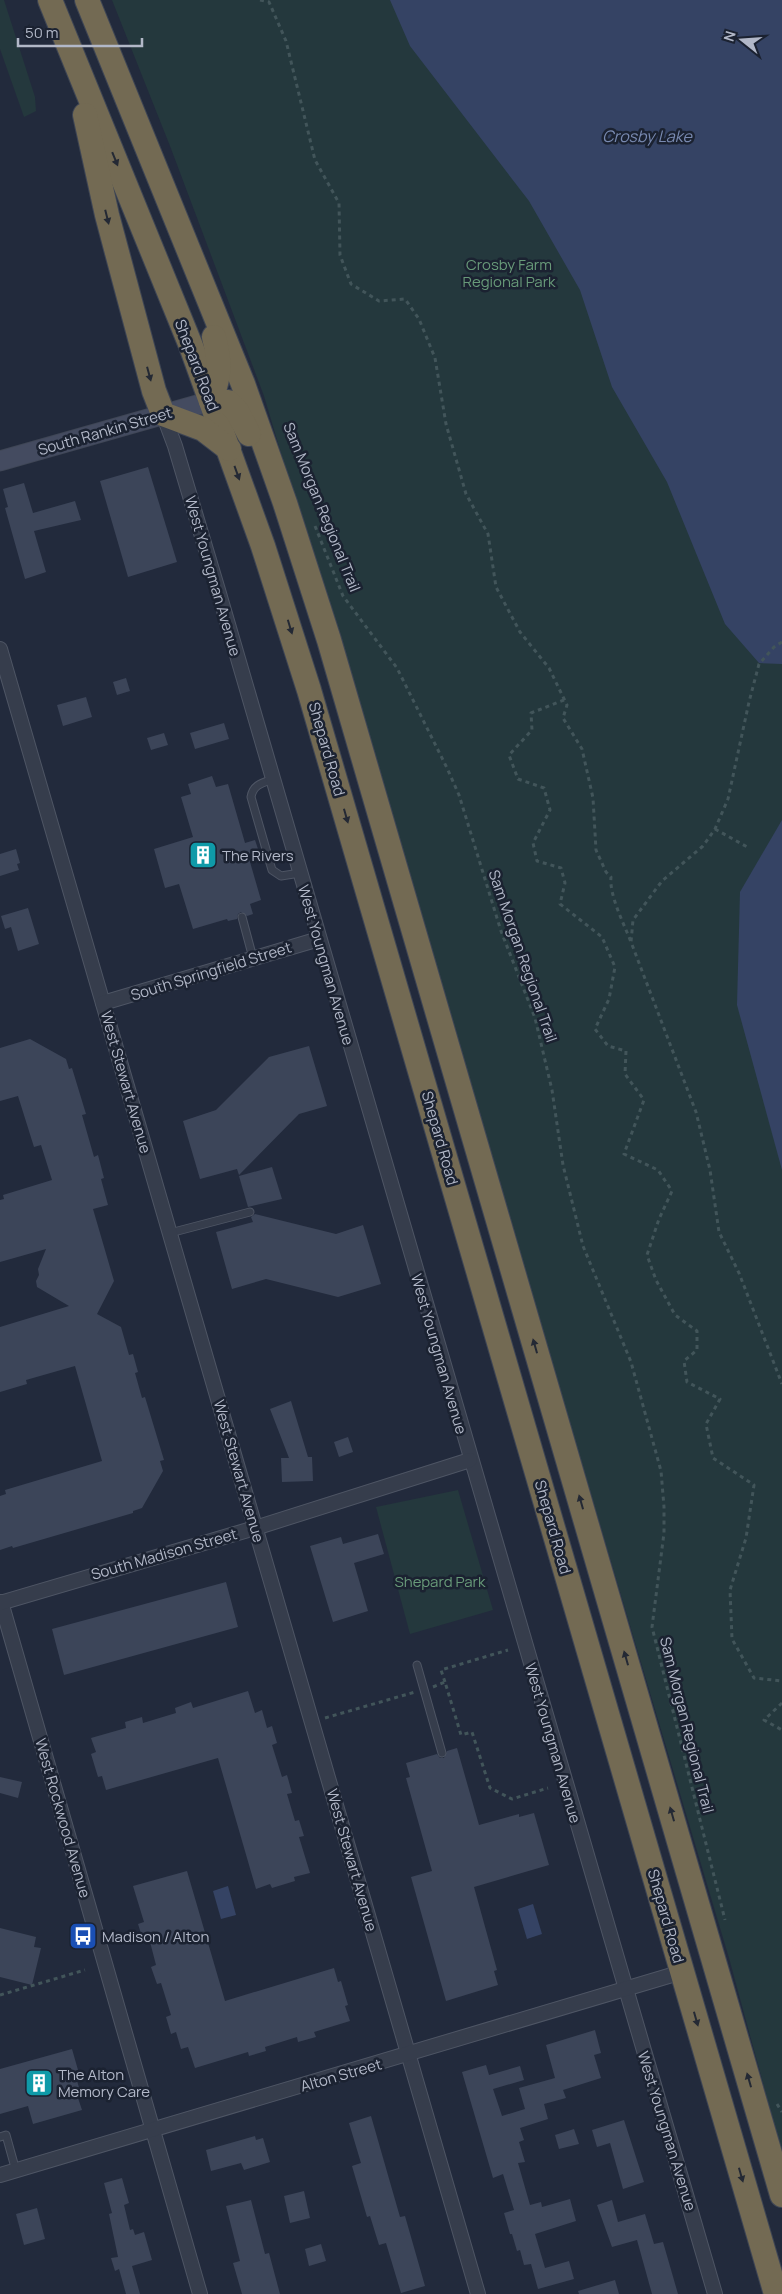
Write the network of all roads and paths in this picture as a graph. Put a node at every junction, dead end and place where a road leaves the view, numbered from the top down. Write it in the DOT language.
graph roads {
  1 [pos="50,0"];
  2 [pos="88,0"];
  3 [pos="260,0"];
  4 [pos="70,50"];
  5 [pos="194,263"];
  6 [pos="211,401"];
  7 [pos="163,414"];
  8 [pos="229,449"];
  9 [pos="0,462"];
  10 [pos="284,503"];
  11 [pos="314,524"];
  12 [pos="782,642"];
  13 [pos="0,649"];
  14 [pos="564,700"];
  15 [pos="272,779"];
  16 [pos="715,829"];
  17 [pos="750,848"];
  18 [pos="300,874"];
  19 [pos="242,917"];
  20 [pos="319,938"];
  21 [pos="631,942"];
  22 [pos="253,958"];
  23 [pos="103,1003"];
  24 [pos="250,1212"];
  25 [pos="170,1233"];
  26 [pos="782,1384"];
  27 [pos="470,1460"];
  28 [pos="255,1528"];
  29 [pos="1,1603"];
  30 [pos="508,1650"];
  31 [pos="417,1665"];
  32 [pos="782,1681"];
  33 [pos="445,1682"];
  34 [pos="782,1703"];
  35 [pos="782,1730"];
  36 [pos="442,1753"];
  37 [pos="681,1847"];
  38 [pos="725,1922"];
  39 [pos="85,1970"];
  40 [pos="682,1972"];
  41 [pos="625,1990"];
  42 [pos="0,1995"];
  43 [pos="739,2045"];
  44 [pos="409,2055"];
  45 [pos="772,2096"];
  46 [pos="782,2112"];
  47 [pos="153,2130"];
  48 [pos="0,2137"];
  49 [pos="16,2171"];
  50 [pos="0,2175"];
  51 [pos="782,2195"];
  52 [pos="200,2294"];
  53 [pos="478,2294"];
  54 [pos="715,2294"];
  55 [pos="776,2294"];
  1 -- 4 [label="highway, Shepard Road"];
  2 -- 5 [label="highway"];
  3 -- 14 [label="path"];
  4 -- 6 [label="highway, Shepard Road, one-way"];
  4 -- 7 [label="highway, one-way"];
  5 -- 6 [label="highway"];
  5 -- 10 [label="highway"];
  6 -- 7 [label="street, South Rankin Street"];
  6 -- 8 [label="highway, Shepard Road"];
  6 -- 10 [label="highway"];
  7 -- 8 [label="highway"];
  7 -- 9 [label="street, South Rankin Street"];
  7 -- 15 [label="street, West Youngman Avenue"];
  8 -- 40 [label="highway, Shepard Road, one-way"];
  37 -- 10 [label="highway, one-way"];
  11 -- 38 [label="path, Sam Morgan Regional Trail"];
  12 -- 16 [label="path"];
  13 -- 23 [label="street, West Stewart Avenue"];
  14 -- 21 [label="path"];
  14 -- 32 [label="path"];
  15 -- 18 [label="street, West Youngman Avenue"];
  15 -- 18 [label="lane"];
  16 -- 17 [label="path"];
  16 -- 21 [label="path"];
  18 -- 20 [label="street, West Youngman Avenue"];
  19 -- 22 [label="lane"];
  20 -- 22 [label="street, South Springfield Street"];
  20 -- 27 [label="street, West Youngman Avenue"];
  21 -- 26 [label="path"];
  22 -- 23 [label="street, South Springfield Street"];
  23 -- 25 [label="street, West Stewart Avenue"];
  24 -- 25 [label="lane"];
  25 -- 28 [label="street, West Stewart Avenue"];
  27 -- 28 [label="street, South Madison Street"];
  27 -- 41 [label="street, West Youngman Avenue"];
  28 -- 29 [label="street, South Madison Street"];
  28 -- 44 [label="street, West Stewart Avenue"];
  29 -- 47 [label="street, West Rockwood Avenue"];
  30 -- 33 [label="path"];
  31 -- 36 [label="lane"];
  34 -- 35 [label="path"];
  37 -- 40 [label="highway"];
  37 -- 43 [label="highway"];
  39 -- 42 [label="path"];
  40 -- 41 [label="street, Alton Street"];
  40 -- 43 [label="highway"];
  40 -- 55 [label="highway, Shepard Road, one-way"];
  41 -- 44 [label="street, Alton Street"];
  41 -- 54 [label="street, West Youngman Avenue"];
  51 -- 43 [label="highway, one-way"];
  44 -- 47 [label="street, Alton Street"];
  44 -- 53 [label="street, West Stewart Avenue"];
  45 -- 46 [label="path"];
  47 -- 49 [label="street, Alton Street"];
  47 -- 52 [label="street, West Rockwood Avenue"];
  48 -- 49 [label="lane"];
  49 -- 50 [label="street, Alton Street"];
}
